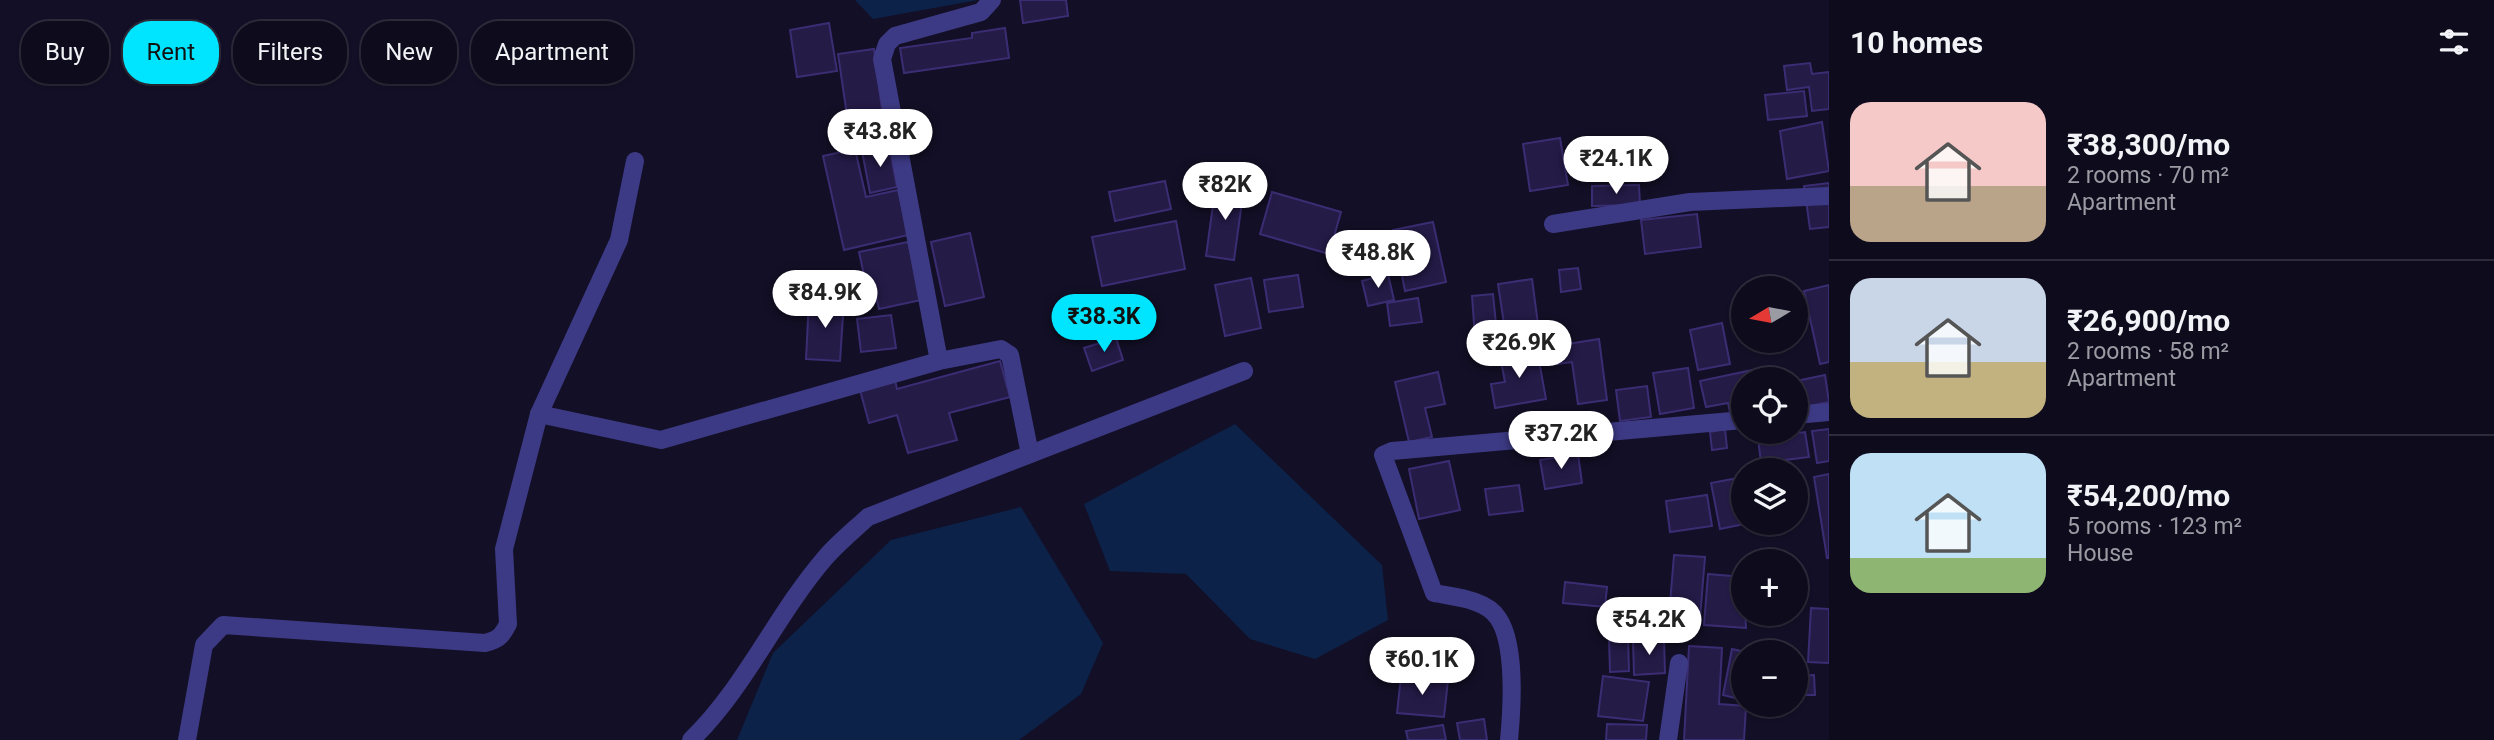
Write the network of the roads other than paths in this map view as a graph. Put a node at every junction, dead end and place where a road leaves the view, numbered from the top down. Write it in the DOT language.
graph roads {
  1 [pos="992,0"];
  2 [pos="635,161"];
  3 [pos="1829,196"];
  4 [pos="1553,223"];
  5 [pos="939,361"];
  6 [pos="1244,371"];
  7 [pos="1829,412"];
  8 [pos="539,414"];
  9 [pos="1808,414"];
  10 [pos="1731,421"];
  11 [pos="1030,454"];
  12 [pos="1679,663"];
  13 [pos="187,740"];
  14 [pos="691,740"];
  15 [pos="1509,740"];
  16 [pos="1668,740"];
  1 -- 5 [label="street"];
  2 -- 8 [label="street"];
  3 -- 4 [label="street"];
  5 -- 8 [label="street"];
  5 -- 11 [label="street"];
  6 -- 11 [label="street"];
  7 -- 9 [label="street"];
  8 -- 13 [label="street"];
  10 -- 15 [label="street"];
  11 -- 14 [label="street"];
  12 -- 16 [label="street"];
}
